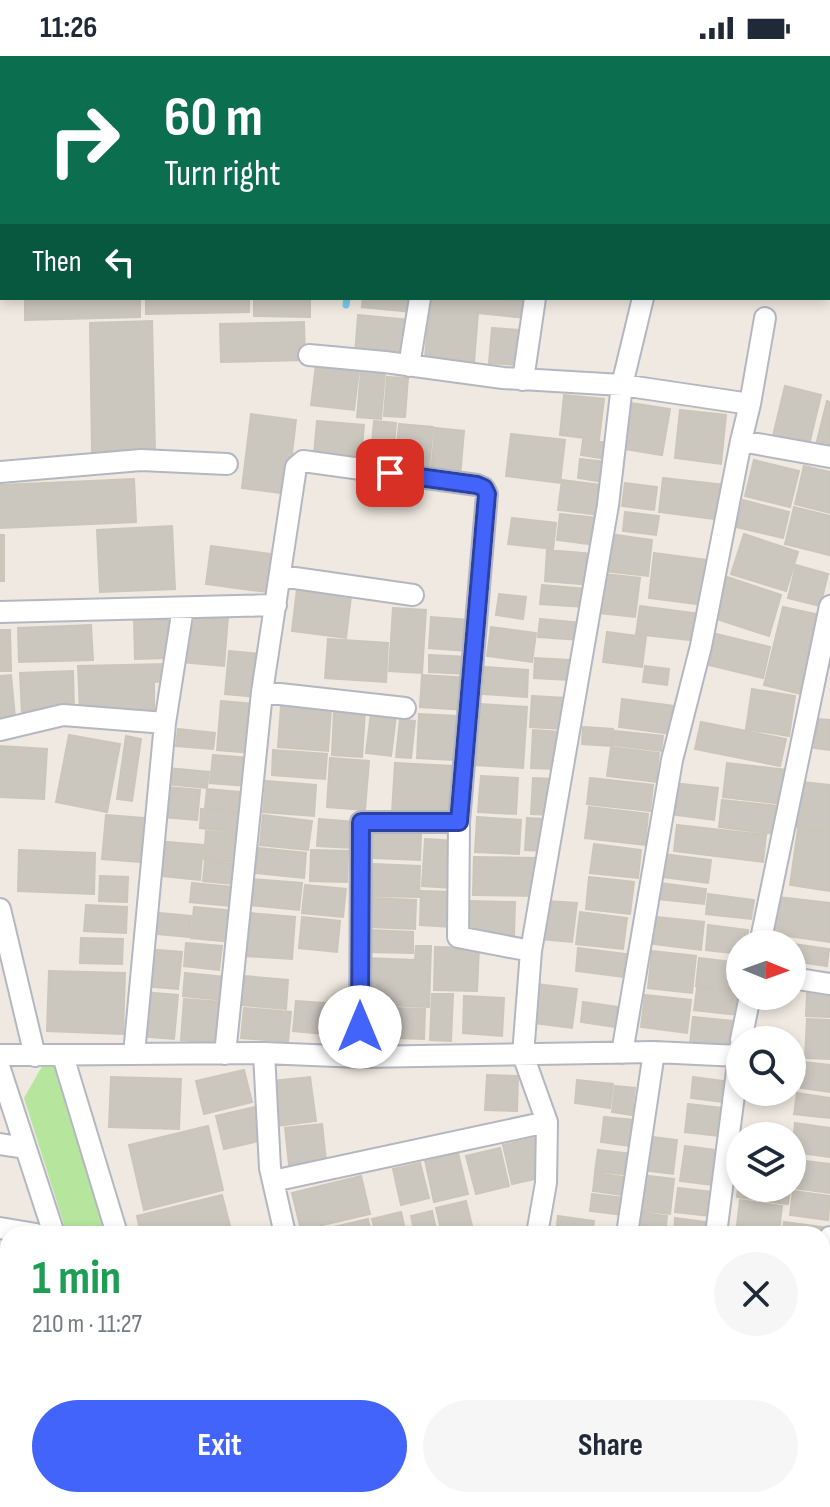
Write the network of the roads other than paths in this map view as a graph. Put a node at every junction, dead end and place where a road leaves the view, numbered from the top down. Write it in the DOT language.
graph roads {
  1 [pos="420,300"];
  2 [pos="535,300"];
  3 [pos="643,300"];
  4 [pos="765,318"];
  5 [pos="309,355"];
  6 [pos="409,366"];
  7 [pos="523,380"];
  8 [pos="622,385"];
  9 [pos="750,404"];
  10 [pos="741,441"];
  11 [pos="830,457"];
  12 [pos="227,464"];
  13 [pos="0,472"];
  14 [pos="281,576"];
  15 [pos="413,595"];
  16 [pos="276,605"];
  17 [pos="830,606"];
  18 [pos="183,608"];
  19 [pos="0,612"];
  20 [pos="262,692"];
  21 [pos="405,708"];
  22 [pos="165,723"];
  23 [pos="0,730"];
  24 [pos="459,822"];
  25 [pos="0,909"];
  26 [pos="763,930"];
  27 [pos="5,947"];
  28 [pos="531,951"];
  29 [pos="806,980"];
  30 [pos="830,984"];
  31 [pos="726,1049"];
  32 [pos="654,1052"];
  33 [pos="264,1053"];
  34 [pos="622,1053"];
  35 [pos="134,1054"];
  36 [pos="225,1054"];
  37 [pos="0,1055"];
  38 [pos="523,1055"];
  39 [pos="35,1056"];
  40 [pos="63,1056"];
  41 [pos="360,1057"];
  42 [pos="0,1069"];
  43 [pos="733,1106"];
  44 [pos="547,1122"];
  45 [pos="0,1144"];
  46 [pos="25,1148"];
  47 [pos="273,1181"];
  48 [pos="51,1226"];
  49 [pos="115,1226"];
  50 [pos="283,1226"];
  51 [pos="538,1226"];
  52 [pos="628,1226"];
  53 [pos="717,1226"];
  1 -- 6 [label="street"];
  2 -- 7 [label="street"];
  3 -- 8 [label="street"];
  4 -- 9 [label="street"];
  5 -- 6 [label="street"];
  6 -- 7 [label="street"];
  7 -- 8 [label="street"];
  8 -- 9 [label="street"];
  8 -- 28 [label="street"];
  9 -- 10 [label="street"];
  10 -- 11 [label="street"];
  10 -- 34 [label="street"];
  12 -- 13 [label="street"];
  14 -- 15 [label="street"];
  14 -- 16 [label="street"];
  14 -- 24 [label="street"];
  16 -- 18 [label="street"];
  16 -- 20 [label="street"];
  17 -- 26 [label="street"];
  18 -- 19 [label="street"];
  18 -- 22 [label="street"];
  20 -- 21 [label="street"];
  20 -- 36 [label="street"];
  22 -- 23 [label="street"];
  22 -- 35 [label="street"];
  24 -- 28 [label="street"];
  24 -- 41 [label="street"];
  25 -- 27 [label="street"];
  27 -- 39 [label="street"];
  28 -- 38 [label="street"];
  29 -- 30 [label="street"];
  31 -- 32 [label="street"];
  32 -- 34 [label="street"];
  32 -- 52 [label="street"];
  33 -- 36 [label="street"];
  33 -- 41 [label="street"];
  33 -- 47 [label="street"];
  34 -- 38 [label="street"];
  35 -- 36 [label="street"];
  35 -- 40 [label="street"];
  37 -- 39 [label="street"];
  38 -- 41 [label="street"];
  38 -- 44 [label="street"];
  39 -- 40 [label="street"];
  40 -- 49 [label="street"];
  42 -- 46 [label="street"];
  43 -- 53 [label="street"];
  44 -- 47 [label="street"];
  44 -- 51 [label="street"];
  45 -- 46 [label="street"];
  46 -- 48 [label="street"];
  47 -- 50 [label="street"];
}
